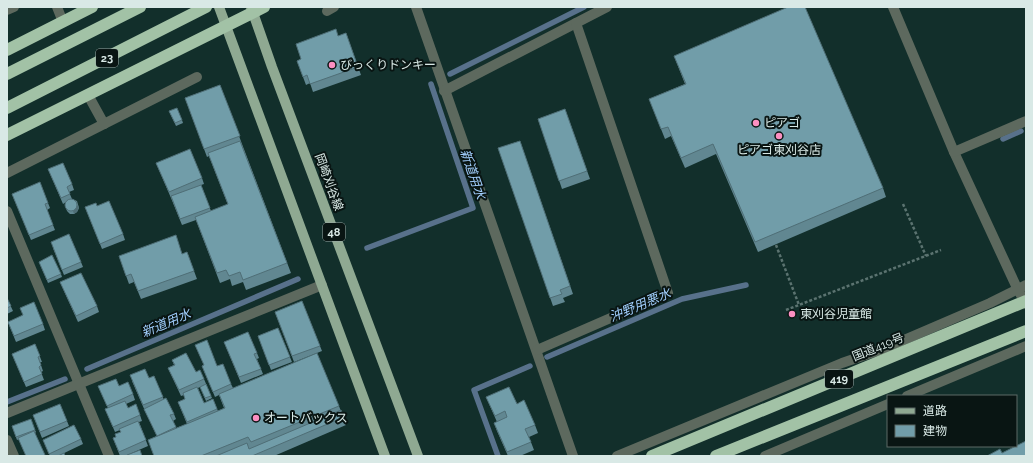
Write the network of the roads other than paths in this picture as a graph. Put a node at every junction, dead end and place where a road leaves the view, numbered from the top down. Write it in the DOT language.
graph roads {
  1 [pos="14,7"];
  2 [pos="57,7"];
  3 [pos="92,7"];
  4 [pos="140,7"];
  5 [pos="206,7"];
  6 [pos="219,7"];
  7 [pos="416,7"];
  8 [pos="607,7"];
  9 [pos="894,7"];
  10 [pos="256,9"];
  11 [pos="7,10"];
  12 [pos="63,22"];
  13 [pos="576,23"];
  14 [pos="226,27"];
  15 [pos="7,50"];
  16 [pos="7,74"];
  17 [pos="197,77"];
  18 [pos="444,91"];
  19 [pos="88,95"];
  20 [pos="7,108"];
  21 [pos="1026,121"];
  22 [pos="104,124"];
  23 [pos="7,135"];
  24 [pos="954,152"];
  25 [pos="7,173"];
  26 [pos="7,211"];
  27 [pos="322,285"];
  28 [pos="1022,286"];
  29 [pos="1026,302"];
  30 [pos="1026,331"];
  31 [pos="1026,346"];
  32 [pos="537,350"];
  33 [pos="79,385"];
  34 [pos="909,395"];
  35 [pos="887,404"];
  36 [pos="7,413"];
  37 [pos="7,440"];
  38 [pos="14,456"];
  39 [pos="109,456"];
  40 [pos="385,456"];
  41 [pos="418,456"];
  42 [pos="573,456"];
  43 [pos="617,456"];
  44 [pos="652,456"];
  45 [pos="716,456"];
  46 [pos="765,456"];
  1 -- 11 [label="street"];
  2 -- 12 [label="street"];
  3 -- 12 [label="highway"];
  4 -- 16 [label="highway, 23"];
  5 -- 20 [label="highway, 23"];
  6 -- 14 [label="main road, 48"];
  7 -- 18 [label="street"];
  8 -- 13 [label="street"];
  9 -- 24 [label="street"];
  10 -- 14 [label="highway"];
  10 -- 41 [label="main road, 岡崎刈谷線 / 48"];
  12 -- 15 [label="highway"];
  13 -- 18 [label="street"];
  13 -- 32 [label="street"];
  14 -- 19 [label="highway"];
  14 -- 27 [label="main road, 48"];
  17 -- 22 [label="street"];
  18 -- 32 [label="street"];
  19 -- 22 [label="street"];
  19 -- 23 [label="highway"];
  21 -- 24 [label="street"];
  22 -- 25 [label="street"];
  24 -- 28 [label="street"];
  26 -- 33 [label="street"];
  27 -- 33 [label="street"];
  27 -- 40 [label="main road, 48"];
  28 -- 29 [label="street"];
  28 -- 43 [label="street"];
  29 -- 44 [label="highway, 国道419号 / 419"];
  30 -- 45 [label="highway, 419"];
  31 -- 34 [label="street"];
  32 -- 42 [label="street"];
  33 -- 36 [label="street"];
  33 -- 39 [label="street"];
  35 -- 46 [label="street"];
  37 -- 38 [label="street"];
}
